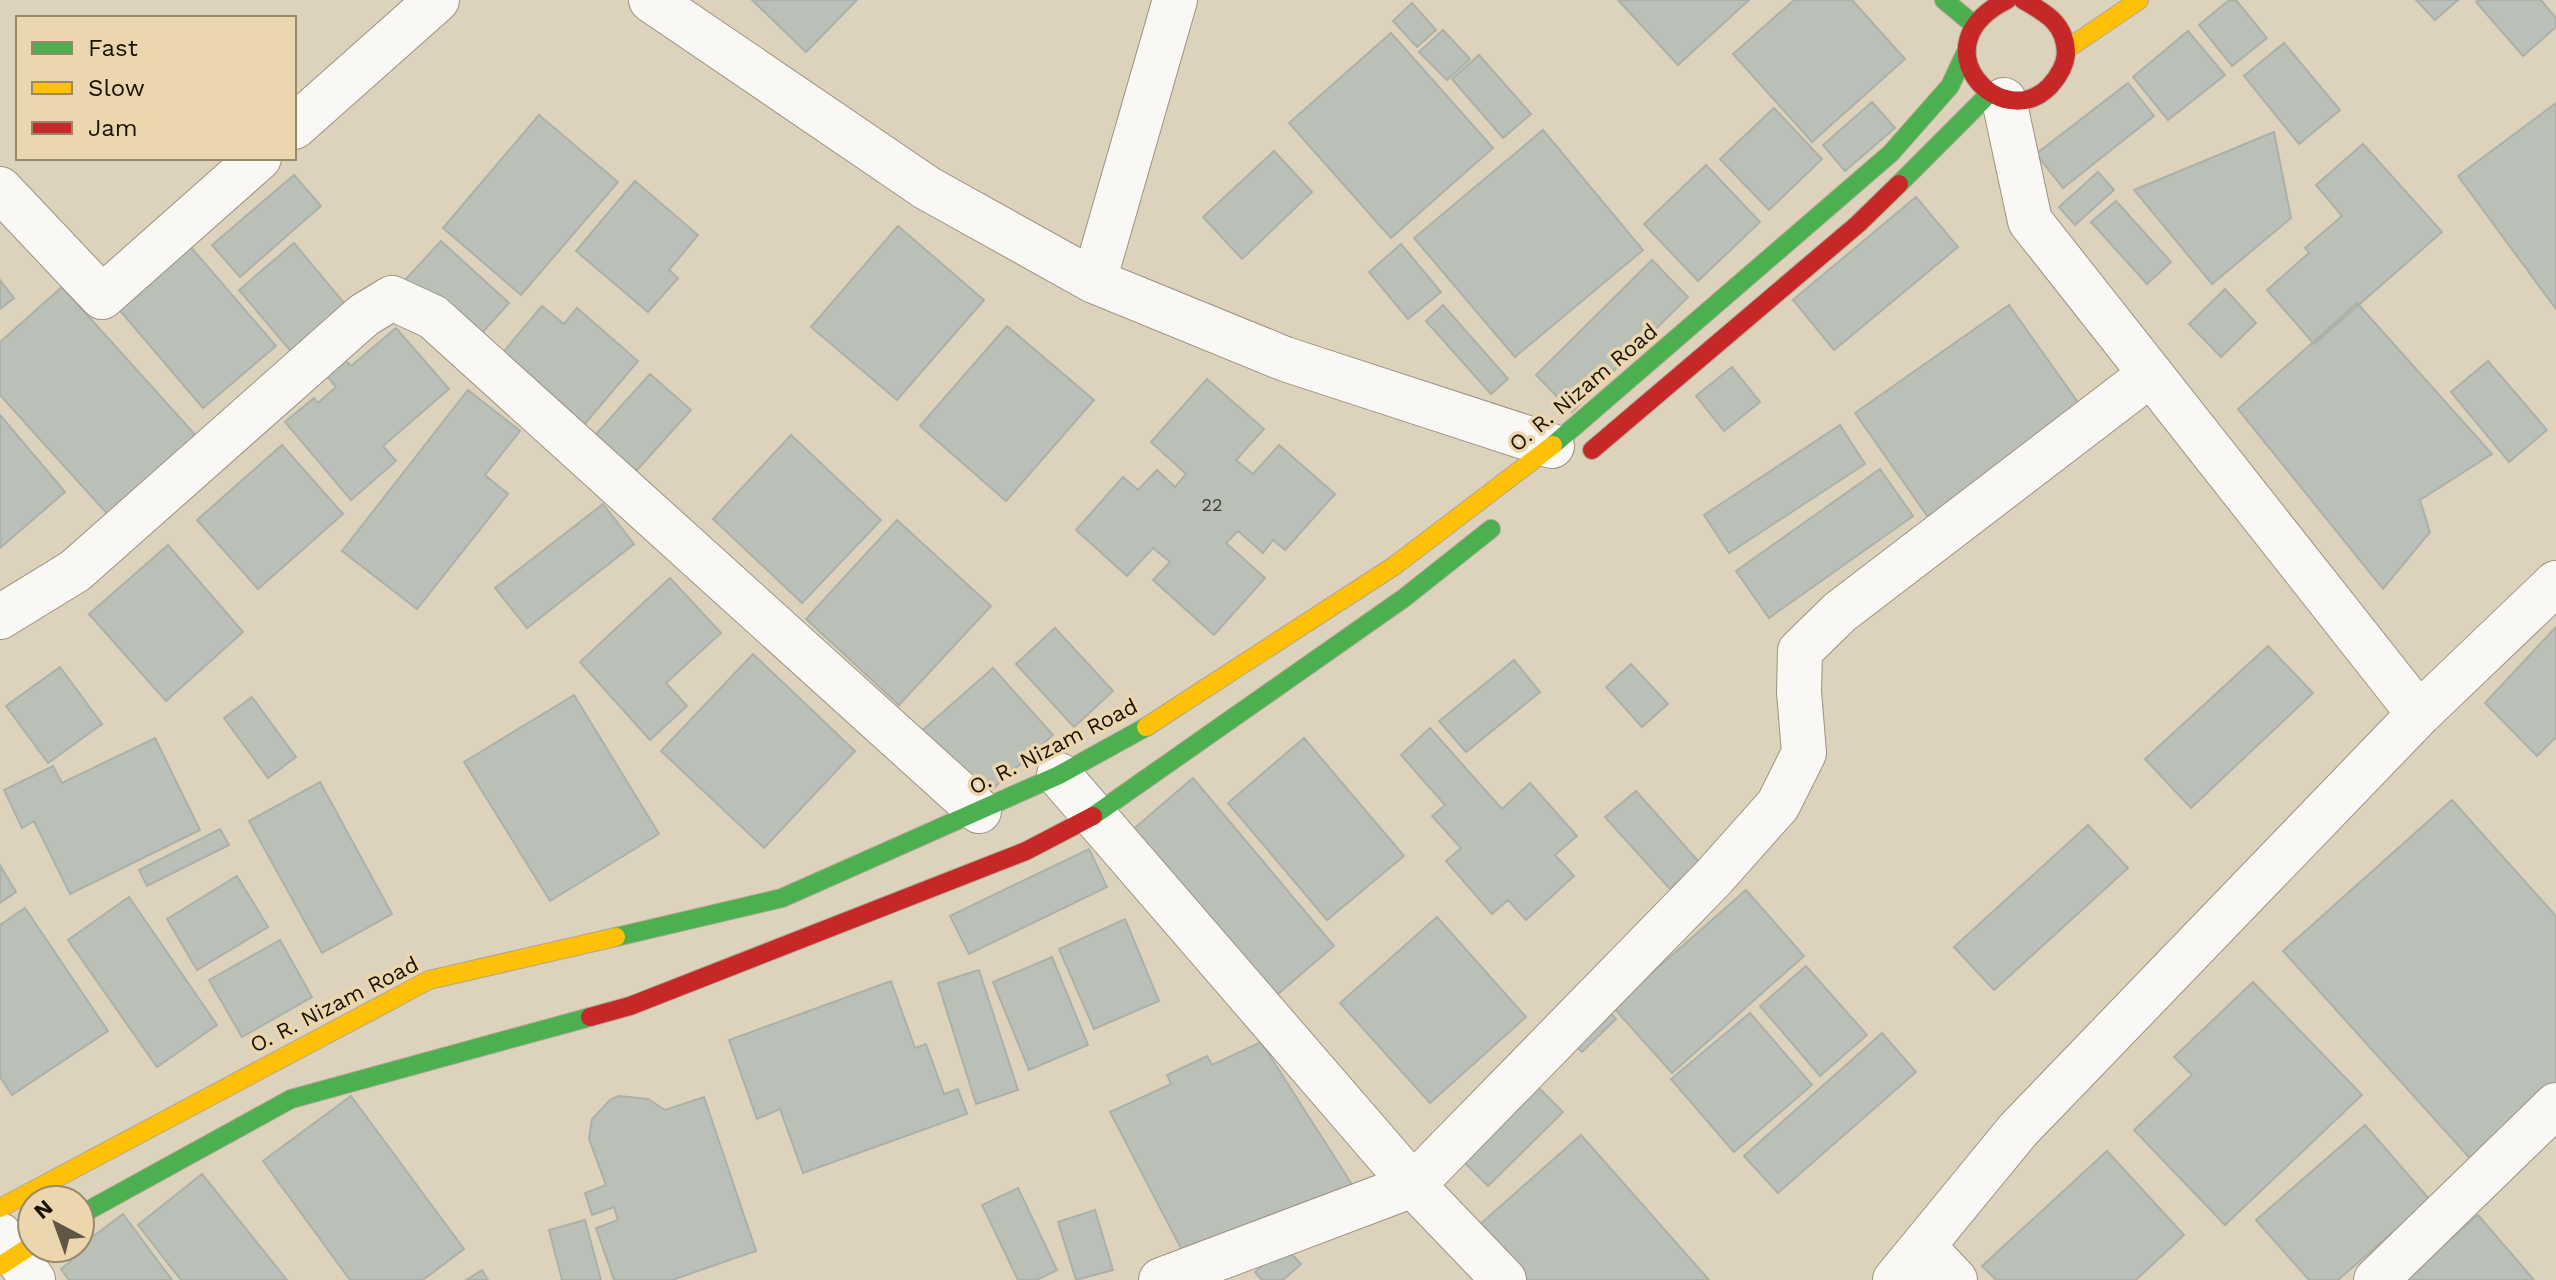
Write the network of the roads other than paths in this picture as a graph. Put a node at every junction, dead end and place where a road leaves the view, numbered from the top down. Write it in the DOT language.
graph roads {
  1 [pos="437,0"];
  2 [pos="651,0"];
  3 [pos="1175,0"];
  4 [pos="1944,0"];
  5 [pos="2007,0"];
  6 [pos="2023,0"];
  7 [pos="2139,0"];
  8 [pos="1973,24"];
  9 [pos="2067,49"];
  10 [pos="1965,54"];
  11 [pos="1997,97"];
  12 [pos="296,125"];
  13 [pos="257,160"];
  14 [pos="0,189"];
  15 [pos="1094,281"];
  16 [pos="2151,374"];
  17 [pos="1564,455"];
  18 [pos="1502,521"];
  19 [pos="2556,583"];
  20 [pos="0,617"];
  21 [pos="2419,714"];
  22 [pos="1059,775"];
  23 [pos="979,811"];
  24 [pos="1094,815"];
  25 [pos="2556,1105"];
  26 [pos="1413,1185"];
  27 [pos="96,1206"];
  28 [pos="0,1208"];
  29 [pos="1923,1246"];
  30 [pos="1161,1280"];
  31 [pos="1504,1280"];
  32 [pos="1895,1280"];
  33 [pos="1955,1280"];
  34 [pos="2376,1280"];
  1 -- 12 [label="street"];
  2 -- 15 [label="street"];
  3 -- 15 [label="street"];
  4 -- 8 [label="main road"];
  5 -- 8 [label="main road"];
  6 -- 9 [label="main road"];
  7 -- 9 [label="main road"];
  8 -- 10 [label="main road, O. R. Nizam Road"];
  9 -- 11 [label="main road"];
  10 -- 11 [label="main road"];
  10 -- 17 [label="main road, O. R. Nizam Road"];
  11 -- 16 [label="street"];
  11 -- 17 [label="main road"];
  13 -- 14 [label="street"];
  15 -- 17 [label="street"];
  16 -- 21 [label="street"];
  16 -- 26 [label="street"];
  17 -- 22 [label="main road, O. R. Nizam Road"];
  18 -- 24 [label="main road"];
  19 -- 21 [label="street"];
  20 -- 23 [label="street"];
  21 -- 29 [label="street"];
  22 -- 23 [label="main road, O. R. Nizam Road"];
  22 -- 24 [label="street"];
  23 -- 28 [label="main road, O. R. Nizam Road"];
  24 -- 26 [label="street"];
  24 -- 27 [label="main road"];
  25 -- 34 [label="street"];
  26 -- 30 [label="street"];
  26 -- 31 [label="street"];
  29 -- 32 [label="street"];
  29 -- 33 [label="street"];
}
